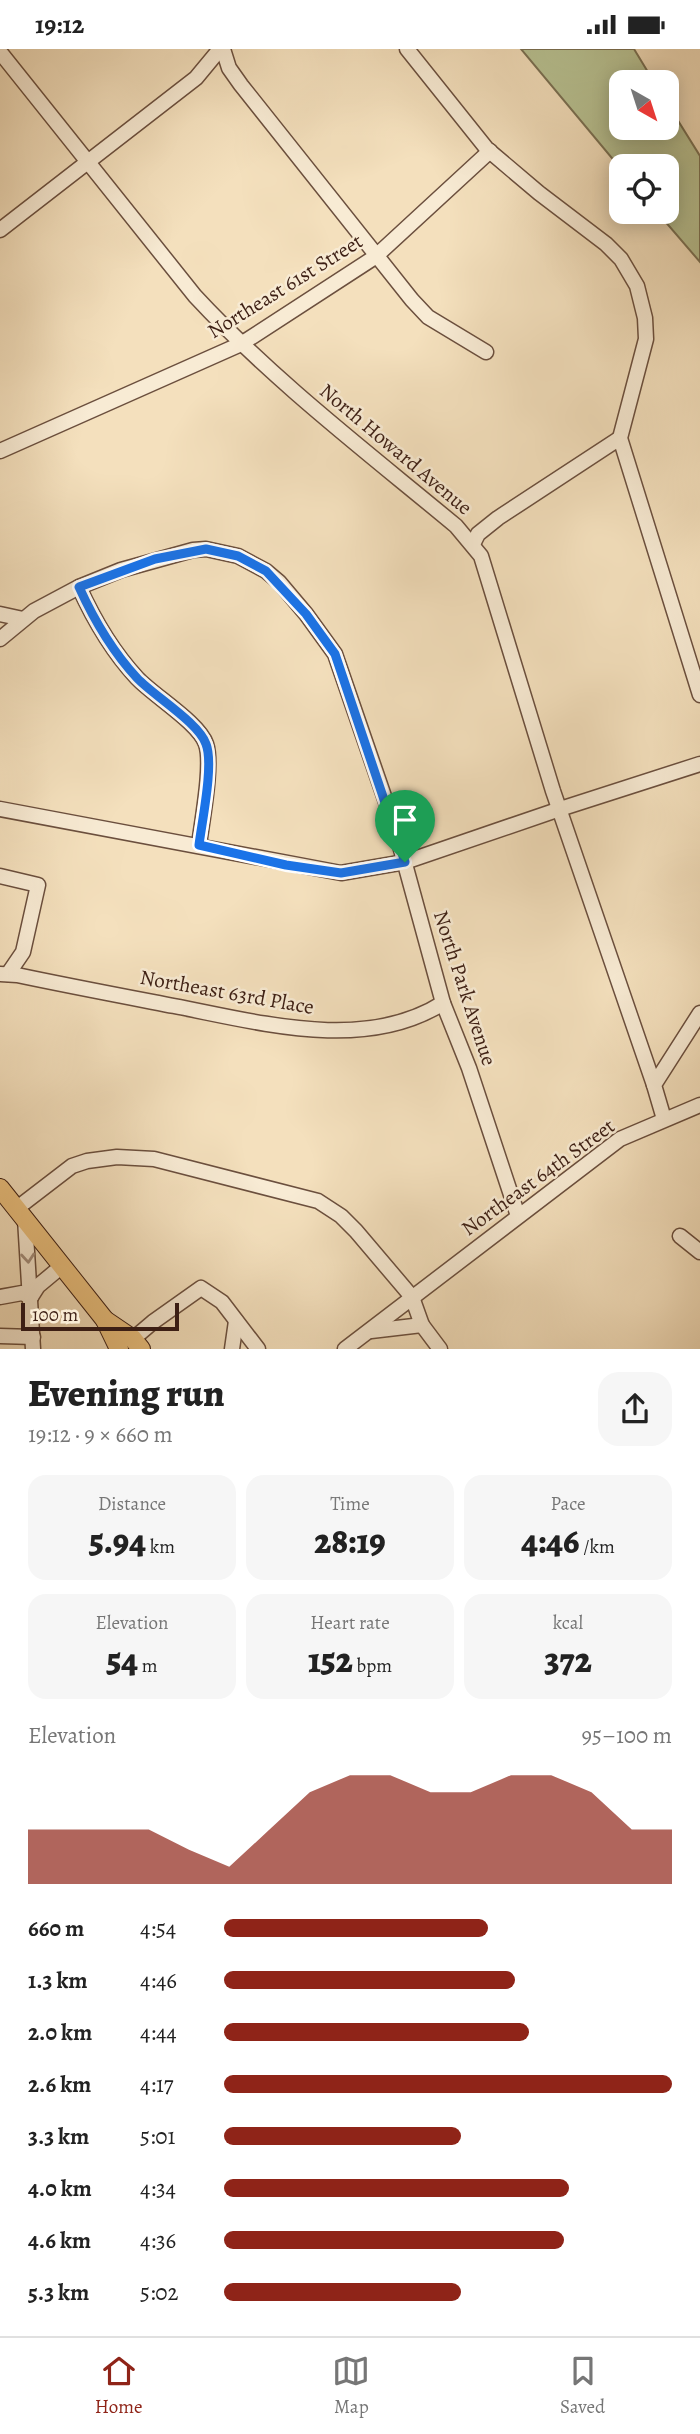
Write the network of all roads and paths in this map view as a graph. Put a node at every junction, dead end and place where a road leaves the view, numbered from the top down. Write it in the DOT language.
graph roads {
  1 [pos="221,49"];
  2 [pos="407,49"];
  3 [pos="0,52"];
  4 [pos="490,151"];
  5 [pos="88,163"];
  6 [pos="0,230"];
  7 [pos="375,257"];
  8 [pos="240,344"];
  9 [pos="486,352"];
  10 [pos="620,438"];
  11 [pos="0,451"];
  12 [pos="473,544"];
  13 [pos="79,587"];
  14 [pos="0,614"];
  15 [pos="23,619"];
  16 [pos="0,639"];
  17 [pos="700,695"];
  18 [pos="700,764"];
  19 [pos="560,809"];
  20 [pos="0,812"];
  21 [pos="199,845"];
  22 [pos="405,862"];
  23 [pos="0,876"];
  24 [pos="4,974"];
  25 [pos="443,1003"];
  26 [pos="700,1013"];
  27 [pos="654,1085"];
  28 [pos="700,1105"];
  29 [pos="664,1119"];
  30 [pos="1,1191"];
  31 [pos="20,1214"];
  32 [pos="517,1216"];
  33 [pos="680,1236"];
  34 [pos="700,1252"];
  35 [pos="62,1266"];
  36 [pos="0,1297"];
  37 [pos="31,1297"];
  38 [pos="412,1297"];
  39 [pos="236,1321"];
  40 [pos="422,1325"];
  41 [pos="367,1332"];
  42 [pos="0,1336"];
  43 [pos="33,1343"];
  44 [pos="131,1346"];
  45 [pos="232,1349"];
  46 [pos="258,1349"];
  47 [pos="345,1349"];
  48 [pos="440,1349"];
  1 -- 5 [label="street"];
  1 -- 7 [label="street"];
  2 -- 4 [label="street"];
  3 -- 5 [label="street, North Howard Avenue"];
  4 -- 7 [label="street, Northeast 61st Street"];
  4 -- 10 [label="street"];
  5 -- 6 [label="street"];
  5 -- 8 [label="street, North Howard Avenue"];
  7 -- 8 [label="street, Northeast 61st Street"];
  7 -- 9 [label="street"];
  8 -- 11 [label="street, Northeast 61st Street"];
  8 -- 12 [label="street, North Howard Avenue"];
  10 -- 12 [label="street"];
  10 -- 17 [label="street"];
  12 -- 19 [label="street, North Howard Avenue"];
  13 -- 15 [label="street, North Park Avenue"];
  13 -- 21 [label="street"];
  13 -- 22 [label="street, North Park Avenue"];
  14 -- 15 [label="street"];
  15 -- 16 [label="street, North Park Avenue"];
  18 -- 19 [label="street"];
  19 -- 22 [label="street"];
  19 -- 27 [label="street, North Howard Avenue"];
  20 -- 21 [label="street"];
  21 -- 22 [label="street"];
  22 -- 25 [label="street, North Park Avenue"];
  23 -- 24 [label="street"];
  24 -- 25 [label="street, Northeast 63rd Place"];
  25 -- 32 [label="street, North Park Avenue"];
  26 -- 27 [label="street"];
  27 -- 29 [label="street"];
  28 -- 29 [label="street, Northeast 64th Street"];
  29 -- 32 [label="street, Northeast 64th Street"];
  30 -- 31 [label="main road"];
  31 -- 35 [label="main road"];
  31 -- 37 [label="street, one-way"];
  31 -- 38 [label="street"];
  32 -- 38 [label="street, Northeast 64th Street"];
  33 -- 34 [label="street"];
  35 -- 37 [label="street"];
  35 -- 44 [label="main road"];
  36 -- 37 [label="street"];
  37 -- 43 [label="street"];
  38 -- 40 [label="street"];
  38 -- 41 [label="street, Northeast 64th Street"];
  39 -- 44 [label="street"];
  39 -- 45 [label="street"];
  39 -- 46 [label="street"];
  40 -- 41 [label="street"];
  40 -- 48 [label="street"];
  41 -- 47 [label="street, Northeast 64th Street"];
  42 -- 43 [label="street"];
}
